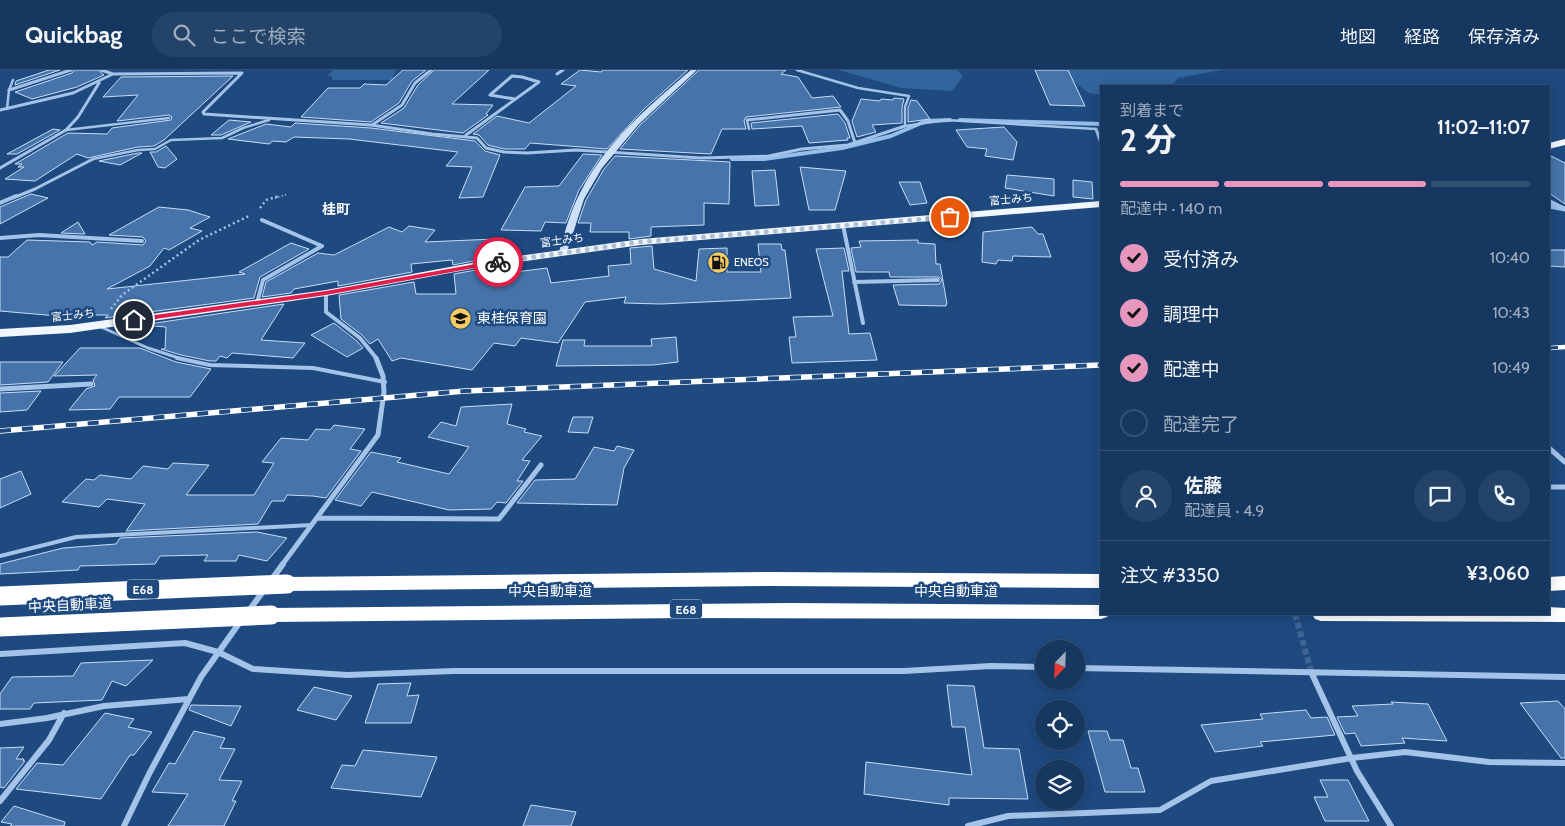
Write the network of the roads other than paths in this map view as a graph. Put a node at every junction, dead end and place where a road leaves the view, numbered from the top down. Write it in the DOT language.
graph roads {
  1 [pos="71,70"];
  2 [pos="101,70"];
  3 [pos="431,70"];
  4 [pos="563,70"];
  5 [pos="694,70"];
  6 [pos="796,70"];
  7 [pos="112,74"];
  8 [pos="557,74"];
  9 [pos="13,80"];
  10 [pos="99,83"];
  11 [pos="9,90"];
  12 [pos="515,99"];
  13 [pos="7,108"];
  14 [pos="0,110"];
  15 [pos="169,118"];
  16 [pos="269,120"];
  17 [pos="747,120"];
  18 [pos="371,125"];
  19 [pos="905,126"];
  20 [pos="749,129"];
  21 [pos="1096,129"];
  22 [pos="66,130"];
  23 [pos="465,136"];
  24 [pos="1100,140"];
  25 [pos="855,143"];
  26 [pos="1564,144"];
  27 [pos="1550,146"];
  28 [pos="610,153"];
  29 [pos="93,160"];
  30 [pos="0,168"];
  31 [pos="1550,202"];
  32 [pos="0,203"];
  33 [pos="1100,204"];
  34 [pos="1565,209"];
  35 [pos="262,220"];
  36 [pos="843,225"];
  37 [pos="0,238"];
  38 [pos="142,241"];
  39 [pos="563,252"];
  40 [pos="938,280"];
  41 [pos="854,282"];
  42 [pos="326,293"];
  43 [pos="258,302"];
  44 [pos="863,323"];
  45 [pos="97,325"];
  46 [pos="0,333"];
  47 [pos="385,382"];
  48 [pos="92,384"];
  49 [pos="0,390"];
  50 [pos="1550,449"];
  51 [pos="1565,462"];
  52 [pos="541,465"];
  53 [pos="1550,487"];
  54 [pos="1565,487"];
  55 [pos="317,518"];
  56 [pos="312,525"];
  57 [pos="0,556"];
  58 [pos="1100,581"];
  59 [pos="1550,584"];
  60 [pos="1565,584"];
  61 [pos="0,596"];
  62 [pos="1100,612"];
  63 [pos="1443,615"];
  64 [pos="1565,616"];
  65 [pos="0,627"];
  66 [pos="218,652"];
  67 [pos="0,654"];
  68 [pos="1035,667"];
  69 [pos="1085,668"];
  70 [pos="1312,674"];
  71 [pos="1565,677"];
  72 [pos="189,699"];
  73 [pos="64,713"];
  74 [pos="0,724"];
  75 [pos="1352,758"];
  76 [pos="1565,763"];
  77 [pos="0,802"];
  78 [pos="124,826"];
  79 [pos="968,826"];
  80 [pos="1391,826"];
  1 -- 11 [label="street"];
  2 -- 7 [label="street"];
  3 -- 18 [label="street"];
  4 -- 8 [label="street"];
  5 -- 28 [label="main road"];
  6 -- 19 [label="lane"];
  7 -- 10 [label="street"];
  7 -- 16 [label="street"];
  9 -- 11 [label="lane"];
  10 -- 13 [label="street"];
  10 -- 22 [label="street"];
  11 -- 13 [label="lane"];
  12 -- 12 [label="street"];
  12 -- 23 [label="street"];
  13 -- 14 [label="street"];
  15 -- 22 [label="lane"];
  16 -- 18 [label="street"];
  16 -- 29 [label="lane"];
  17 -- 20 [label="lane"];
  17 -- 25 [label="street"];
  18 -- 23 [label="street"];
  19 -- 21 [label="lane"];
  19 -- 25 [label="street"];
  21 -- 24 [label="street"];
  22 -- 30 [label="street"];
  23 -- 28 [label="street"];
  25 -- 28 [label="street"];
  26 -- 27 [label="highway"];
  28 -- 39 [label="main road"];
  29 -- 32 [label="street"];
  31 -- 34 [label="street"];
  33 -- 36 [label="highway, 富士みち"];
  35 -- 43 [label="street"];
  36 -- 39 [label="highway, 富士みち"];
  36 -- 41 [label="street"];
  37 -- 38 [label="street"];
  39 -- 42 [label="highway, 富士みち"];
  40 -- 41 [label="street"];
  41 -- 44 [label="street"];
  42 -- 43 [label="highway, 富士みち"];
  42 -- 47 [label="street"];
  43 -- 45 [label="highway, 富士みち"];
  45 -- 46 [label="highway, 富士みち"];
  45 -- 47 [label="lane"];
  47 -- 55 [label="street"];
  48 -- 49 [label="street"];
  50 -- 51 [label="street"];
  52 -- 55 [label="street"];
  53 -- 54 [label="street"];
  55 -- 56 [label="street"];
  56 -- 57 [label="lane"];
  56 -- 66 [label="street"];
  58 -- 61 [label="highway, 中央自動車道 / E68, bridge"];
  59 -- 60 [label="highway"];
  62 -- 65 [label="highway, 中央自動車道 / E68, bridge"];
  63 -- 64 [label="highway"];
  66 -- 67 [label="street"];
  66 -- 68 [label="street"];
  66 -- 72 [label="street"];
  69 -- 70 [label="street"];
  70 -- 71 [label="street"];
  70 -- 75 [label="street"];
  72 -- 73 [label="street"];
  72 -- 78 [label="street"];
  73 -- 74 [label="street"];
  73 -- 77 [label="street"];
  75 -- 76 [label="street"];
  75 -- 79 [label="street"];
  75 -- 80 [label="street"];
}
